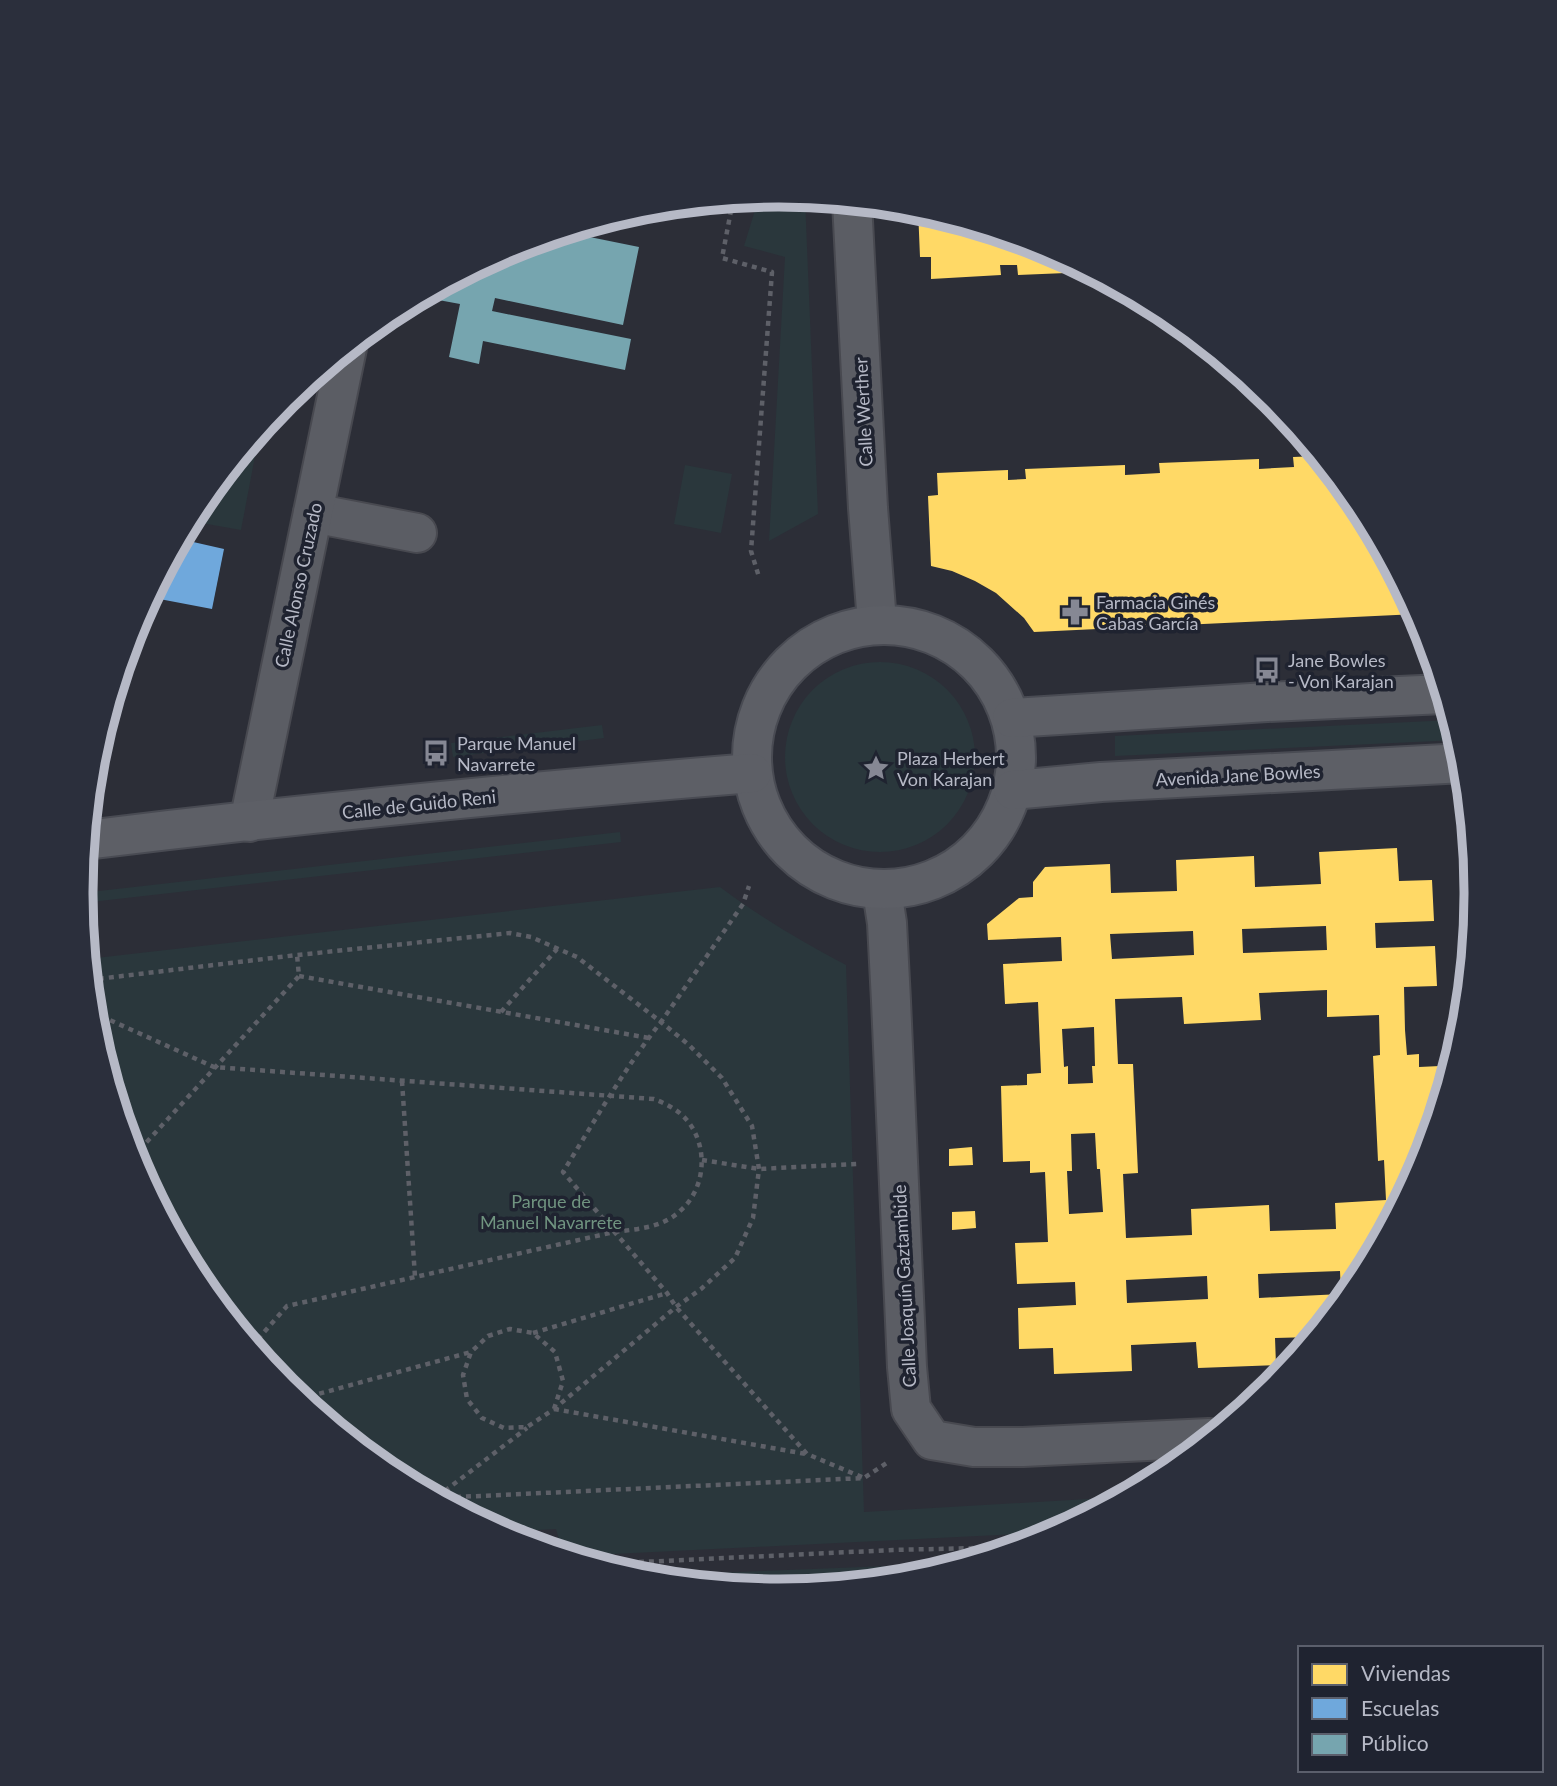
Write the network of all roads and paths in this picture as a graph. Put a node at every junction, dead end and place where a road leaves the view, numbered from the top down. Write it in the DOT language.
graph roads {
  1 [pos="731,209"];
  2 [pos="853,212"];
  3 [pos="344,363"];
  4 [pos="313,513"];
  5 [pos="417,533"];
  6 [pos="759,577"];
  7 [pos="877,622"];
  8 [pos="1434,694"];
  9 [pos="1012,718"];
  10 [pos="1452,764"];
  11 [pos="752,773"];
  12 [pos="1013,790"];
  13 [pos="248,822"];
  14 [pos="95,839"];
  15 [pos="749,886"];
  16 [pos="883,891"];
  17 [pos="557,948"];
  18 [pos="297,955"];
  19 [pos="299,976"];
  20 [pos="99,979"];
  21 [pos="501,1012"];
  22 [pos="105,1018"];
  23 [pos="661,1022"];
  24 [pos="649,1038"];
  25 [pos="214,1067"];
  26 [pos="402,1081"];
  27 [pos="610,1096"];
  28 [pos="142,1147"];
  29 [pos="702,1160"];
  30 [pos="858,1164"];
  31 [pos="759,1169"];
  32 [pos="614,1232"];
  33 [pos="415,1277"];
  34 [pos="667,1293"];
  35 [pos="676,1307"];
  36 [pos="533,1333"];
  37 [pos="258,1339"];
  38 [pos="471,1352"];
  39 [pos="312,1396"];
  40 [pos="554,1409"];
  41 [pos="527,1427"];
  42 [pos="1194,1439"];
  43 [pos="807,1454"];
  44 [pos="888,1462"];
  45 [pos="864,1478"];
  46 [pos="444,1491"];
  47 [pos="455,1497"];
  48 [pos="980,1548"];
  49 [pos="631,1562"];
  1 -- 6 [label="path"];
  2 -- 7 [label="street, Calle Werther"];
  3 -- 4 [label="street, Calle Alonso Cruzado"];
  4 -- 5 [label="street"];
  4 -- 13 [label="street, Calle Alonso Cruzado"];
  7 -- 9 [label="main road"];
  7 -- 11 [label="main road"];
  8 -- 9 [label="main road"];
  9 -- 12 [label="main road"];
  10 -- 12 [label="main road, Avenida Jane Bowles"];
  11 -- 13 [label="main road, Calle de Guido Reni"];
  11 -- 16 [label="main road"];
  12 -- 16 [label="main road"];
  13 -- 14 [label="main road, Calle de Guido Reni"];
  15 -- 23 [label="path"];
  16 -- 42 [label="street, Calle Joaquín Gaztambide"];
  17 -- 18 [label="path"];
  17 -- 21 [label="path"];
  17 -- 23 [label="path"];
  18 -- 19 [label="path"];
  18 -- 20 [label="path"];
  19 -- 21 [label="path"];
  19 -- 25 [label="path"];
  21 -- 24 [label="path"];
  22 -- 25 [label="path"];
  23 -- 24 [label="path"];
  23 -- 31 [label="path"];
  24 -- 27 [label="path"];
  25 -- 26 [label="path"];
  25 -- 28 [label="path"];
  26 -- 27 [label="path"];
  26 -- 33 [label="path"];
  27 -- 29 [label="path"];
  27 -- 32 [label="path"];
  29 -- 31 [label="path"];
  29 -- 32 [label="path"];
  30 -- 31 [label="path"];
  31 -- 35 [label="path"];
  32 -- 33 [label="path"];
  32 -- 34 [label="path"];
  33 -- 37 [label="path"];
  34 -- 35 [label="path"];
  34 -- 36 [label="path"];
  35 -- 40 [label="path"];
  35 -- 43 [label="path"];
  36 -- 38 [label="path"];
  36 -- 40 [label="path"];
  38 -- 39 [label="path"];
  38 -- 41 [label="path"];
  40 -- 41 [label="path"];
  40 -- 43 [label="path"];
  41 -- 46 [label="path"];
  43 -- 45 [label="path"];
  44 -- 45 [label="path"];
  45 -- 47 [label="path"];
  48 -- 49 [label="path"];
}
